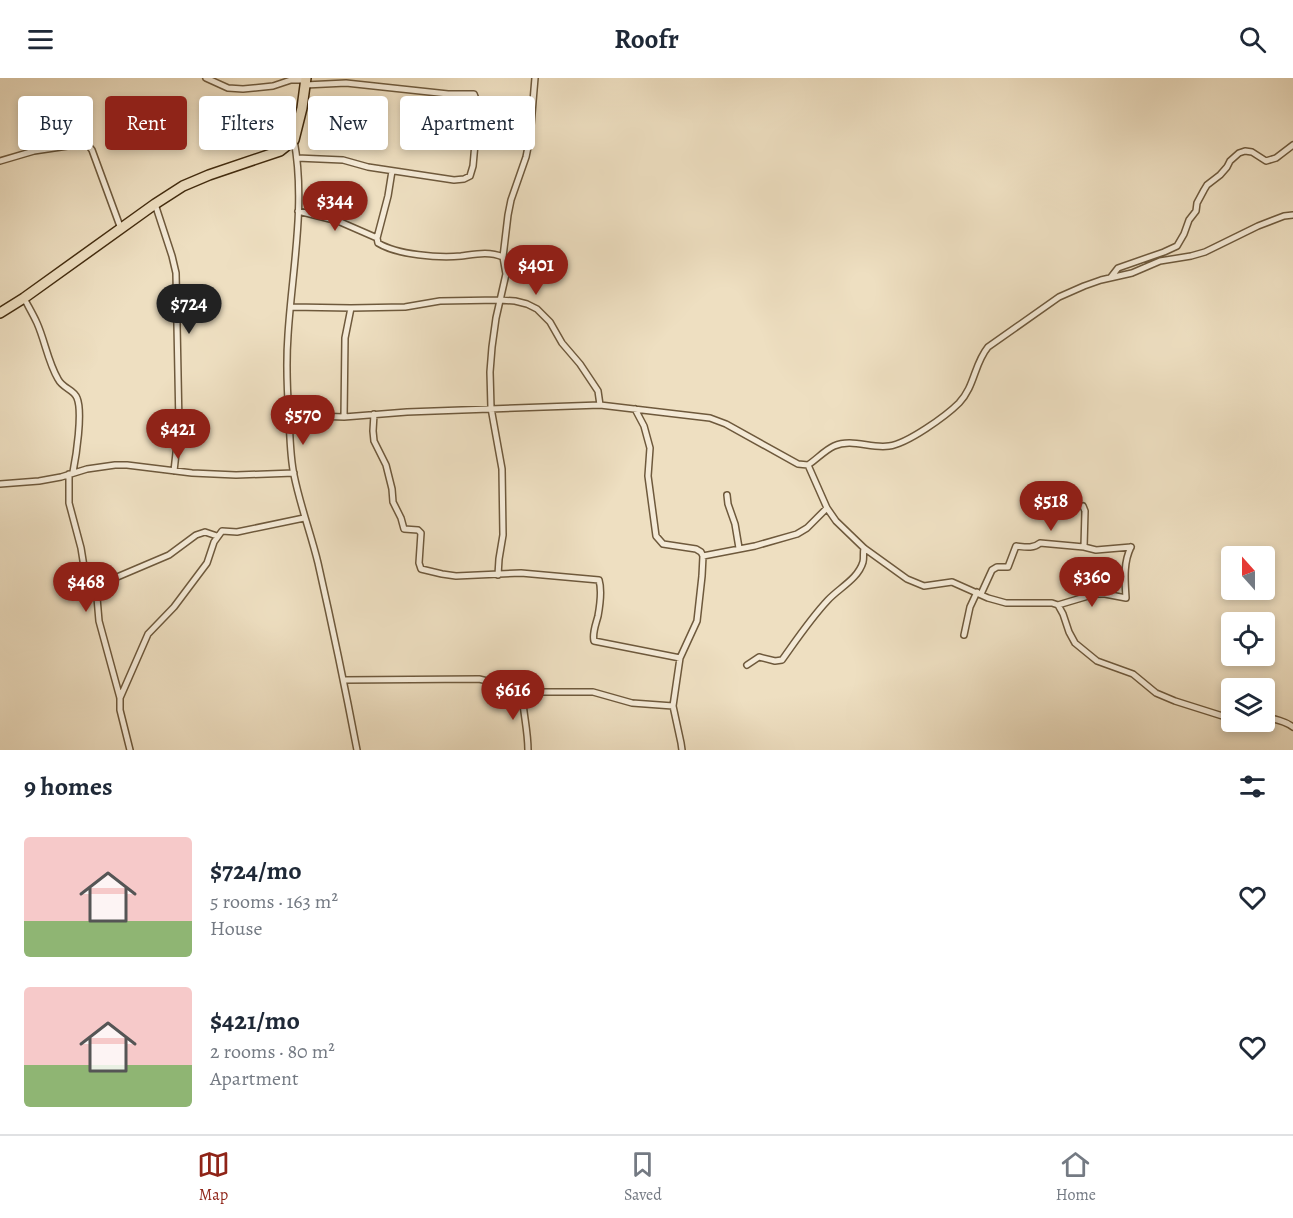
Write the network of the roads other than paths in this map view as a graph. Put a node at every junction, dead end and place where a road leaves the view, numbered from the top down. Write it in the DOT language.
graph roads {
  1 [pos="206,78"];
  2 [pos="535,78"];
  3 [pos="306,81"];
  4 [pos="296,132"];
  5 [pos="1293,145"];
  6 [pos="282,150"];
  7 [pos="296,150"];
  8 [pos="297,158"];
  9 [pos="0,161"];
  10 [pos="392,171"];
  11 [pos="155,204"];
  12 [pos="298,211"];
  13 [pos="1293,215"];
  14 [pos="121,229"];
  15 [pos="377,238"];
  16 [pos="503,256"];
  17 [pos="1111,277"];
  18 [pos="24,298"];
  19 [pos="500,300"];
  20 [pos="291,307"];
  21 [pos="351,308"];
  22 [pos="0,313"];
  23 [pos="600,405"];
  24 [pos="491,408"];
  25 [pos="635,409"];
  26 [pos="374,414"];
  27 [pos="289,415"];
  28 [pos="344,417"];
  29 [pos="808,465"];
  30 [pos="174,471"];
  31 [pos="71,473"];
  32 [pos="294,473"];
  33 [pos="0,484"];
  34 [pos="727,495"];
  35 [pos="1083,506"];
  36 [pos="827,508"];
  37 [pos="304,518"];
  38 [pos="218,536"];
  39 [pos="1084,547"];
  40 [pos="864,548"];
  41 [pos="739,549"];
  42 [pos="703,556"];
  43 [pos="498,575"];
  44 [pos="96,586"];
  45 [pos="979,593"];
  46 [pos="1058,605"];
  47 [pos="964,635"];
  48 [pos="680,658"];
  49 [pos="747,665"];
  50 [pos="344,680"];
  51 [pos="522,692"];
  52 [pos="120,698"];
  53 [pos="673,706"];
  54 [pos="1221,716"];
  55 [pos="1275,720"];
  56 [pos="1293,728"];
  57 [pos="130,750"];
  58 [pos="357,750"];
  59 [pos="528,750"];
  60 [pos="682,750"];
  1 -- 3 [label="street"];
  2 -- 16 [label="street"];
  3 -- 4 [label="main road"];
  3 -- 10 [label="street"];
  5 -- 17 [label="street"];
  6 -- 11 [label="main road"];
  7 -- 8 [label="street"];
  8 -- 10 [label="street"];
  8 -- 12 [label="street"];
  9 -- 14 [label="street"];
  10 -- 15 [label="street"];
  11 -- 14 [label="main road"];
  11 -- 30 [label="street"];
  12 -- 15 [label="street"];
  12 -- 20 [label="street"];
  13 -- 17 [label="street"];
  14 -- 18 [label="main road"];
  15 -- 16 [label="street"];
  16 -- 19 [label="street"];
  17 -- 29 [label="street"];
  18 -- 22 [label="main road"];
  18 -- 31 [label="street"];
  19 -- 21 [label="street"];
  19 -- 23 [label="street"];
  19 -- 24 [label="street"];
  20 -- 21 [label="street"];
  20 -- 27 [label="street"];
  21 -- 28 [label="street"];
  23 -- 24 [label="street"];
  23 -- 25 [label="street"];
  24 -- 26 [label="street"];
  24 -- 43 [label="street"];
  25 -- 29 [label="street"];
  25 -- 42 [label="street"];
  26 -- 28 [label="street"];
  26 -- 43 [label="street"];
  27 -- 28 [label="street"];
  27 -- 32 [label="street"];
  29 -- 36 [label="street"];
  30 -- 31 [label="street"];
  30 -- 32 [label="street"];
  31 -- 33 [label="street"];
  31 -- 44 [label="street"];
  32 -- 37 [label="street"];
  34 -- 41 [label="street"];
  35 -- 39 [label="street"];
  36 -- 40 [label="street"];
  36 -- 41 [label="street"];
  37 -- 38 [label="street"];
  37 -- 50 [label="street"];
  38 -- 44 [label="street"];
  38 -- 52 [label="street"];
  39 -- 45 [label="street"];
  39 -- 46 [label="street"];
  40 -- 45 [label="street"];
  40 -- 49 [label="street"];
  41 -- 42 [label="street"];
  42 -- 48 [label="street"];
  43 -- 48 [label="street"];
  44 -- 52 [label="street"];
  45 -- 46 [label="street"];
  45 -- 47 [label="street"];
  46 -- 54 [label="street"];
  48 -- 53 [label="street"];
  50 -- 51 [label="street"];
  50 -- 58 [label="street"];
  51 -- 53 [label="street"];
  51 -- 59 [label="street"];
  52 -- 57 [label="street"];
  53 -- 60 [label="street"];
  55 -- 56 [label="street"];
}
